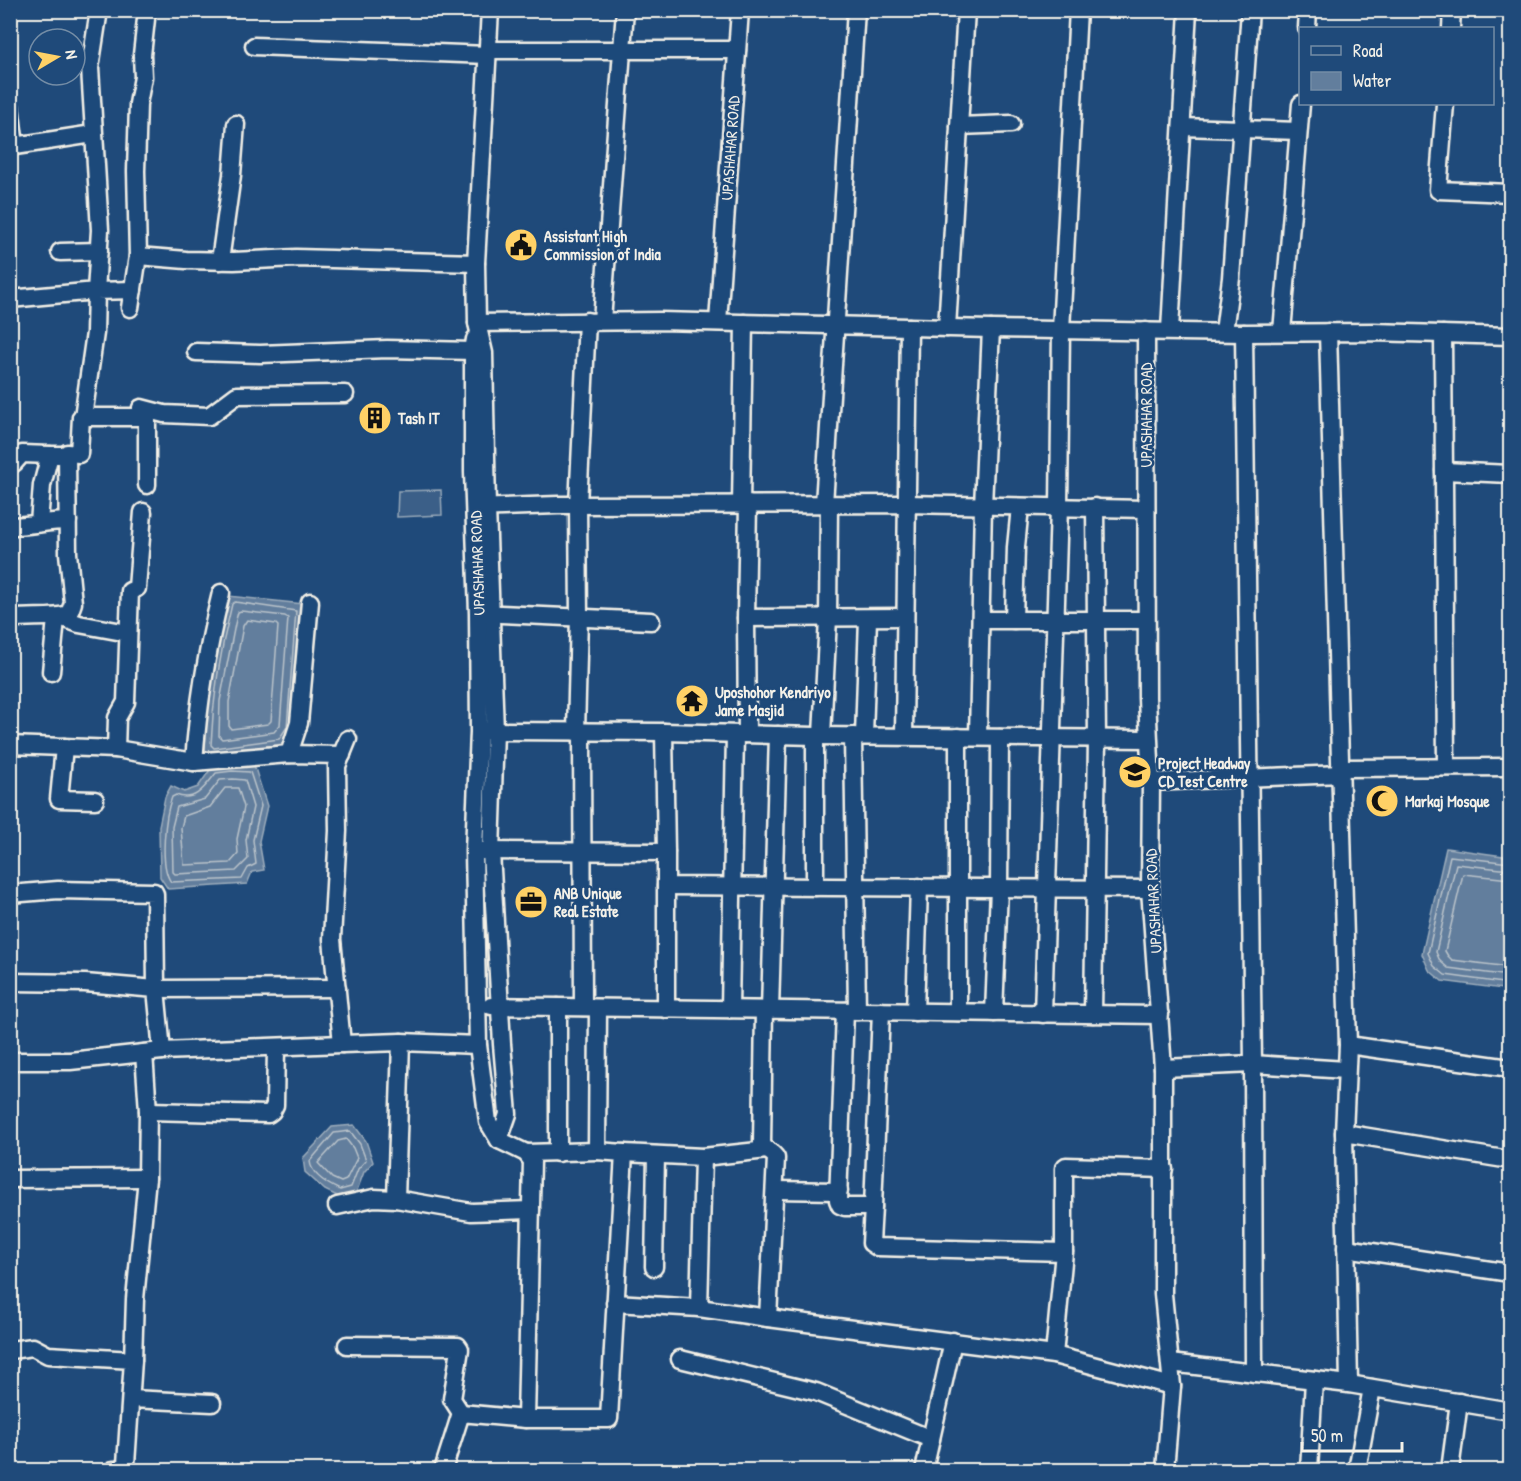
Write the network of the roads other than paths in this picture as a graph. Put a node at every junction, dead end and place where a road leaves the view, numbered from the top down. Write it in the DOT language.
graph roads {
  1 [pos="99,10"];
  2 [pos="147,10"];
  3 [pos="490,10"];
  4 [pos="625,10"];
  5 [pos="740,10"];
  6 [pos="856,10"];
  7 [pos="966,10"];
  8 [pos="1078,10"];
  9 [pos="1188,10"];
  10 [pos="1250,10"];
  11 [pos="1308,10"];
  12 [pos="1452,10"];
  13 [pos="1307,27"];
  14 [pos="1451,27"];
  15 [pos="254,46"];
  16 [pos="623,49"];
  17 [pos="737,50"];
  18 [pos="488,53"];
  19 [pos="1300,105"];
  20 [pos="1445,105"];
  21 [pos="10,106"];
  22 [pos="236,124"];
  23 [pos="1011,124"];
  24 [pos="959,126"];
  25 [pos="1182,127"];
  26 [pos="1241,129"];
  27 [pos="1298,131"];
  28 [pos="93,134"];
  29 [pos="1510,193"];
  30 [pos="99,251"];
  31 [pos="60,252"];
  32 [pos="138,256"];
  33 [pos="220,261"];
  34 [pos="476,263"];
  35 [pos="133,290"];
  36 [pos="96,291"];
  37 [pos="10,299"];
  38 [pos="130,308"];
  39 [pos="594,321"];
  40 [pos="718,322"];
  41 [pos="477,323"];
  42 [pos="744,323"];
  43 [pos="834,325"];
  44 [pos="909,327"];
  45 [pos="947,328"];
  46 [pos="991,329"];
  47 [pos="1061,330"];
  48 [pos="1170,330"];
  49 [pos="1146,331"];
  50 [pos="1224,332"];
  51 [pos="1282,332"];
  52 [pos="1328,332"];
  53 [pos="1244,333"];
  54 [pos="1443,334"];
  55 [pos="1510,336"];
  56 [pos="473,351"];
  57 [pos="196,352"];
  58 [pos="345,394"];
  59 [pos="83,417"];
  60 [pos="142,417"];
  61 [pos="50,454"];
  62 [pos="67,455"];
  63 [pos="14,463"];
  64 [pos="1443,471"];
  65 [pos="1510,474"];
  66 [pos="147,485"];
  67 [pos="826,504"];
  68 [pos="908,504"];
  69 [pos="578,505"];
  70 [pos="745,505"];
  71 [pos="983,506"];
  72 [pos="1020,507"];
  73 [pos="1059,507"];
  74 [pos="1095,507"];
  75 [pos="481,508"];
  76 [pos="1146,509"];
  77 [pos="143,512"];
  78 [pos="68,521"];
  79 [pos="39,523"];
  80 [pos="10,526"];
  81 [pos="221,593"];
  82 [pos="310,602"];
  83 [pos="484,613"];
  84 [pos="579,617"];
  85 [pos="904,617"];
  86 [pos="58,618"];
  87 [pos="746,618"];
  88 [pos="828,618"];
  89 [pos="868,618"];
  90 [pos="10,619"];
  91 [pos="982,620"];
  92 [pos="1014,620"];
  93 [pos="1097,620"];
  94 [pos="1146,620"];
  95 [pos="651,621"];
  96 [pos="1055,621"];
  97 [pos="128,633"];
  98 [pos="51,672"];
  99 [pos="487,731"];
  100 [pos="579,732"];
  101 [pos="664,732"];
  102 [pos="741,734"];
  103 [pos="778,735"];
  104 [pos="818,736"];
  105 [pos="859,736"];
  106 [pos="904,736"];
  107 [pos="958,737"];
  108 [pos="978,737"];
  109 [pos="1000,738"];
  110 [pos="1051,738"];
  111 [pos="1097,739"];
  112 [pos="1148,739"];
  113 [pos="10,745"];
  114 [pos="64,747"];
  115 [pos="116,750"];
  116 [pos="289,754"];
  117 [pos="194,762"];
  118 [pos="1446,767"];
  119 [pos="1510,767"];
  120 [pos="1341,771"];
  121 [pos="1249,778"];
  122 [pos="1151,782"];
  123 [pos="95,800"];
  124 [pos="474,851"];
  125 [pos="583,851"];
  126 [pos="491,852"];
  127 [pos="666,852"];
  128 [pos="666,886"];
  129 [pos="732,886"];
  130 [pos="773,886"];
  131 [pos="815,887"];
  132 [pos="855,887"];
  133 [pos="919,887"];
  134 [pos="958,887"];
  135 [pos="999,888"];
  136 [pos="1047,888"];
  137 [pos="1095,888"];
  138 [pos="1150,888"];
  139 [pos="10,894"];
  140 [pos="10,982"];
  141 [pos="337,988"];
  142 [pos="156,990"];
  143 [pos="478,1006"];
  144 [pos="501,1006"];
  145 [pos="558,1007"];
  146 [pos="590,1008"];
  147 [pos="666,1009"];
  148 [pos="730,1009"];
  149 [pos="767,1010"];
  150 [pos="851,1011"];
  151 [pos="881,1011"];
  152 [pos="915,1012"];
  153 [pos="958,1012"];
  154 [pos="994,1013"];
  155 [pos="1044,1014"];
  156 [pos="1092,1014"];
  157 [pos="1160,1015"];
  158 [pos="401,1042"];
  159 [pos="342,1044"];
  160 [pos="478,1045"];
  161 [pos="1348,1046"];
  162 [pos="276,1048"];
  163 [pos="162,1051"];
  164 [pos="144,1053"];
  165 [pos="10,1061"];
  166 [pos="1253,1064"];
  167 [pos="1163,1068"];
  168 [pos="1510,1068"];
  169 [pos="1346,1070"];
  170 [pos="148,1111"];
  171 [pos="1344,1132"];
  172 [pos="499,1140"];
  173 [pos="767,1150"];
  174 [pos="597,1151"];
  175 [pos="526,1153"];
  176 [pos="558,1153"];
  177 [pos="624,1153"];
  178 [pos="656,1155"];
  179 [pos="703,1157"];
  180 [pos="1510,1160"];
  181 [pos="1164,1168"];
  182 [pos="147,1178"];
  183 [pos="10,1179"];
  184 [pos="775,1190"];
  185 [pos="839,1191"];
  186 [pos="396,1198"];
  187 [pos="337,1206"];
  188 [pos="873,1208"];
  189 [pos="531,1210"];
  190 [pos="1346,1248"];
  191 [pos="1064,1252"];
  192 [pos="654,1267"];
  193 [pos="1510,1273"];
  194 [pos="615,1303"];
  195 [pos="699,1308"];
  196 [pos="768,1318"];
  197 [pos="953,1341"];
  198 [pos="347,1345"];
  199 [pos="10,1350"];
  200 [pos="1054,1355"];
  201 [pos="680,1359"];
  202 [pos="133,1360"];
  203 [pos="1170,1363"];
  204 [pos="1254,1373"];
  205 [pos="1314,1380"];
  206 [pos="1348,1384"];
  207 [pos="1172,1386"];
  208 [pos="1372,1388"];
  209 [pos="131,1399"];
  210 [pos="1459,1402"];
  211 [pos="212,1403"];
  212 [pos="1510,1410"];
  213 [pos="461,1413"];
  214 [pos="526,1419"];
  215 [pos="931,1439"];
  216 [pos="113,1470"];
  217 [pos="443,1470"];
  218 [pos="924,1470"];
  219 [pos="1165,1470"];
  220 [pos="1309,1470"];
  221 [pos="1357,1470"];
  222 [pos="1450,1470"];
  1 -- 28 [label="street"];
  2 -- 32 [label="street"];
  3 -- 18 [label="street"];
  4 -- 16 [label="street"];
  5 -- 17 [label="street, UPASHAHAR ROAD"];
  6 -- 43 [label="street"];
  7 -- 24 [label="street"];
  8 -- 47 [label="street"];
  9 -- 25 [label="street"];
  10 -- 26 [label="street"];
  11 -- 13 [label="street"];
  12 -- 14 [label="street"];
  15 -- 18 [label="street"];
  16 -- 17 [label="street"];
  16 -- 18 [label="street"];
  16 -- 39 [label="street"];
  17 -- 40 [label="street, UPASHAHAR ROAD"];
  18 -- 34 [label="street"];
  19 -- 27 [label="street"];
  20 -- 29 [label="street"];
  21 -- 28 [label="street"];
  22 -- 33 [label="street"];
  23 -- 24 [label="street"];
  24 -- 45 [label="street"];
  25 -- 26 [label="street"];
  25 -- 48 [label="street"];
  26 -- 27 [label="street"];
  26 -- 50 [label="street"];
  27 -- 51 [label="street"];
  28 -- 30 [label="street"];
  30 -- 31 [label="street"];
  30 -- 36 [label="street"];
  32 -- 33 [label="street"];
  32 -- 35 [label="street"];
  33 -- 34 [label="street"];
  34 -- 41 [label="street"];
  35 -- 36 [label="street"];
  35 -- 38 [label="street"];
  36 -- 37 [label="street"];
  36 -- 59 [label="street"];
  39 -- 40 [label="street"];
  39 -- 41 [label="street"];
  39 -- 69 [label="street"];
  40 -- 42 [label="street"];
  41 -- 56 [label="street, UPASHAHAR ROAD"];
  41 -- 75 [label="street"];
  42 -- 43 [label="street"];
  42 -- 70 [label="street"];
  43 -- 44 [label="street"];
  43 -- 67 [label="street"];
  44 -- 45 [label="street"];
  44 -- 68 [label="street"];
  45 -- 46 [label="street"];
  46 -- 47 [label="street"];
  46 -- 71 [label="street"];
  47 -- 49 [label="street"];
  47 -- 73 [label="street"];
  48 -- 49 [label="street"];
  48 -- 50 [label="street"];
  49 -- 76 [label="street, UPASHAHAR ROAD"];
  50 -- 53 [label="street"];
  51 -- 52 [label="street"];
  51 -- 53 [label="street"];
  52 -- 54 [label="street"];
  52 -- 120 [label="street"];
  53 -- 121 [label="street"];
  54 -- 55 [label="street"];
  54 -- 64 [label="street"];
  56 -- 57 [label="street"];
  56 -- 75 [label="street, UPASHAHAR ROAD"];
  58 -- 60 [label="street"];
  59 -- 60 [label="street"];
  59 -- 62 [label="street"];
  60 -- 66 [label="street"];
  61 -- 62 [label="street"];
  61 -- 63 [label="street"];
  61 -- 79 [label="street"];
  62 -- 78 [label="street"];
  64 -- 65 [label="street"];
  64 -- 118 [label="street"];
  67 -- 68 [label="street"];
  67 -- 70 [label="street"];
  67 -- 88 [label="street"];
  68 -- 71 [label="street"];
  68 -- 85 [label="street"];
  69 -- 70 [label="street"];
  69 -- 75 [label="street"];
  69 -- 84 [label="street"];
  70 -- 87 [label="street"];
  71 -- 72 [label="street"];
  71 -- 91 [label="street"];
  72 -- 73 [label="street"];
  72 -- 92 [label="street"];
  73 -- 74 [label="street"];
  73 -- 96 [label="street"];
  74 -- 76 [label="street"];
  74 -- 93 [label="street"];
  75 -- 83 [label="street, UPASHAHAR ROAD"];
  76 -- 94 [label="street, UPASHAHAR ROAD"];
  77 -- 97 [label="street"];
  78 -- 79 [label="street"];
  78 -- 86 [label="street"];
  79 -- 80 [label="street"];
  81 -- 117 [label="street"];
  82 -- 116 [label="street"];
  83 -- 84 [label="street"];
  83 -- 99 [label="street, UPASHAHAR ROAD"];
  84 -- 95 [label="street"];
  84 -- 100 [label="street"];
  85 -- 89 [label="street"];
  85 -- 106 [label="street"];
  86 -- 90 [label="street"];
  86 -- 97 [label="street"];
  86 -- 98 [label="street"];
  87 -- 88 [label="street"];
  87 -- 102 [label="street"];
  88 -- 89 [label="street"];
  88 -- 104 [label="street"];
  89 -- 105 [label="street"];
  91 -- 92 [label="street"];
  91 -- 108 [label="street"];
  92 -- 96 [label="street"];
  93 -- 94 [label="street"];
  93 -- 96 [label="street"];
  93 -- 111 [label="street"];
  94 -- 112 [label="street, UPASHAHAR ROAD"];
  96 -- 110 [label="street"];
  97 -- 115 [label="street"];
  99 -- 100 [label="street"];
  99 -- 124 [label="street, UPASHAHAR ROAD"];
  99 -- 126 [label="street"];
  100 -- 101 [label="street"];
  100 -- 125 [label="street"];
  101 -- 102 [label="street"];
  101 -- 127 [label="street"];
  102 -- 103 [label="street"];
  102 -- 129 [label="street"];
  103 -- 104 [label="street"];
  103 -- 130 [label="street"];
  104 -- 105 [label="street"];
  104 -- 131 [label="street"];
  105 -- 106 [label="street"];
  105 -- 132 [label="street"];
  106 -- 107 [label="street"];
  107 -- 108 [label="street"];
  107 -- 134 [label="street"];
  108 -- 109 [label="street"];
  109 -- 110 [label="street"];
  109 -- 135 [label="street"];
  110 -- 111 [label="street"];
  110 -- 136 [label="street"];
  111 -- 112 [label="street"];
  111 -- 137 [label="street"];
  112 -- 122 [label="street, UPASHAHAR ROAD"];
  113 -- 114 [label="street"];
  114 -- 115 [label="street"];
  114 -- 123 [label="street"];
  115 -- 117 [label="street"];
  116 -- 117 [label="street"];
  116 -- 141 [label="street"];
  118 -- 119 [label="street"];
  118 -- 120 [label="street"];
  120 -- 121 [label="street"];
  120 -- 161 [label="street"];
  121 -- 122 [label="street"];
  121 -- 166 [label="street"];
  122 -- 138 [label="street, UPASHAHAR ROAD"];
  124 -- 126 [label="street"];
  124 -- 143 [label="street, UPASHAHAR ROAD"];
  125 -- 126 [label="street"];
  125 -- 127 [label="street"];
  125 -- 146 [label="street"];
  126 -- 144 [label="street"];
  127 -- 128 [label="street"];
  128 -- 129 [label="street"];
  128 -- 147 [label="street"];
  129 -- 130 [label="street"];
  129 -- 148 [label="street"];
  130 -- 131 [label="street"];
  130 -- 149 [label="street"];
  131 -- 132 [label="street"];
  132 -- 133 [label="street"];
  132 -- 150 [label="street"];
  133 -- 134 [label="street"];
  133 -- 152 [label="street"];
  134 -- 135 [label="street"];
  134 -- 153 [label="street"];
  135 -- 136 [label="street"];
  135 -- 154 [label="street"];
  136 -- 137 [label="street"];
  136 -- 155 [label="street"];
  137 -- 138 [label="street"];
  137 -- 156 [label="street"];
  138 -- 157 [label="street, UPASHAHAR ROAD"];
  139 -- 142 [label="street"];
  140 -- 142 [label="street"];
  141 -- 142 [label="street"];
  141 -- 159 [label="street"];
  142 -- 163 [label="street"];
  143 -- 144 [label="street"];
  143 -- 160 [label="street, UPASHAHAR ROAD"];
  144 -- 145 [label="street"];
  144 -- 172 [label="street"];
  145 -- 146 [label="street"];
  145 -- 176 [label="street"];
  146 -- 147 [label="street"];
  146 -- 174 [label="street"];
  147 -- 148 [label="street"];
  148 -- 149 [label="street"];
  149 -- 150 [label="street"];
  149 -- 173 [label="street"];
  150 -- 151 [label="street"];
  150 -- 185 [label="street"];
  151 -- 152 [label="street"];
  151 -- 188 [label="street"];
  152 -- 153 [label="street"];
  153 -- 154 [label="street"];
  154 -- 155 [label="street"];
  155 -- 156 [label="street"];
  156 -- 157 [label="street"];
  157 -- 167 [label="street, UPASHAHAR ROAD"];
  158 -- 159 [label="street"];
  158 -- 160 [label="street"];
  158 -- 186 [label="street"];
  159 -- 162 [label="street"];
  160 -- 172 [label="street, UPASHAHAR ROAD"];
  161 -- 168 [label="street"];
  161 -- 169 [label="street"];
  162 -- 163 [label="street"];
  162 -- 170 [label="street"];
  163 -- 164 [label="street"];
  164 -- 165 [label="street"];
  164 -- 170 [label="street"];
  166 -- 167 [label="street"];
  166 -- 169 [label="street"];
  166 -- 204 [label="street"];
  167 -- 181 [label="street, UPASHAHAR ROAD"];
  169 -- 171 [label="street"];
  170 -- 182 [label="street"];
  171 -- 180 [label="street"];
  171 -- 190 [label="street"];
  172 -- 175 [label="street"];
  173 -- 179 [label="street"];
  173 -- 184 [label="street"];
  174 -- 176 [label="street"];
  174 -- 177 [label="street"];
  175 -- 176 [label="street"];
  175 -- 189 [label="street"];
  177 -- 178 [label="street"];
  177 -- 194 [label="street"];
  178 -- 179 [label="street"];
  178 -- 192 [label="street"];
  179 -- 195 [label="street"];
  181 -- 191 [label="street"];
  181 -- 203 [label="street, UPASHAHAR ROAD"];
  182 -- 183 [label="street"];
  182 -- 202 [label="street"];
  184 -- 185 [label="street"];
  184 -- 196 [label="street"];
  185 -- 188 [label="street"];
  186 -- 187 [label="street"];
  186 -- 189 [label="street"];
  188 -- 191 [label="street"];
  189 -- 214 [label="street"];
  190 -- 193 [label="street"];
  190 -- 206 [label="street"];
  191 -- 200 [label="street"];
  194 -- 195 [label="street"];
  194 -- 214 [label="street"];
  195 -- 196 [label="street"];
  196 -- 197 [label="street"];
  197 -- 200 [label="street"];
  197 -- 215 [label="street"];
  198 -- 213 [label="street"];
  199 -- 202 [label="street"];
  200 -- 207 [label="street"];
  201 -- 215 [label="street"];
  202 -- 209 [label="street"];
  203 -- 204 [label="street"];
  203 -- 207 [label="street, UPASHAHAR ROAD"];
  204 -- 205 [label="street"];
  205 -- 206 [label="street"];
  205 -- 220 [label="street"];
  206 -- 208 [label="street"];
  207 -- 219 [label="street, UPASHAHAR ROAD"];
  208 -- 210 [label="street"];
  208 -- 221 [label="street"];
  209 -- 211 [label="street"];
  209 -- 216 [label="street"];
  210 -- 212 [label="street"];
  210 -- 222 [label="street"];
  213 -- 214 [label="street"];
  213 -- 217 [label="street"];
  215 -- 218 [label="street"];
}
